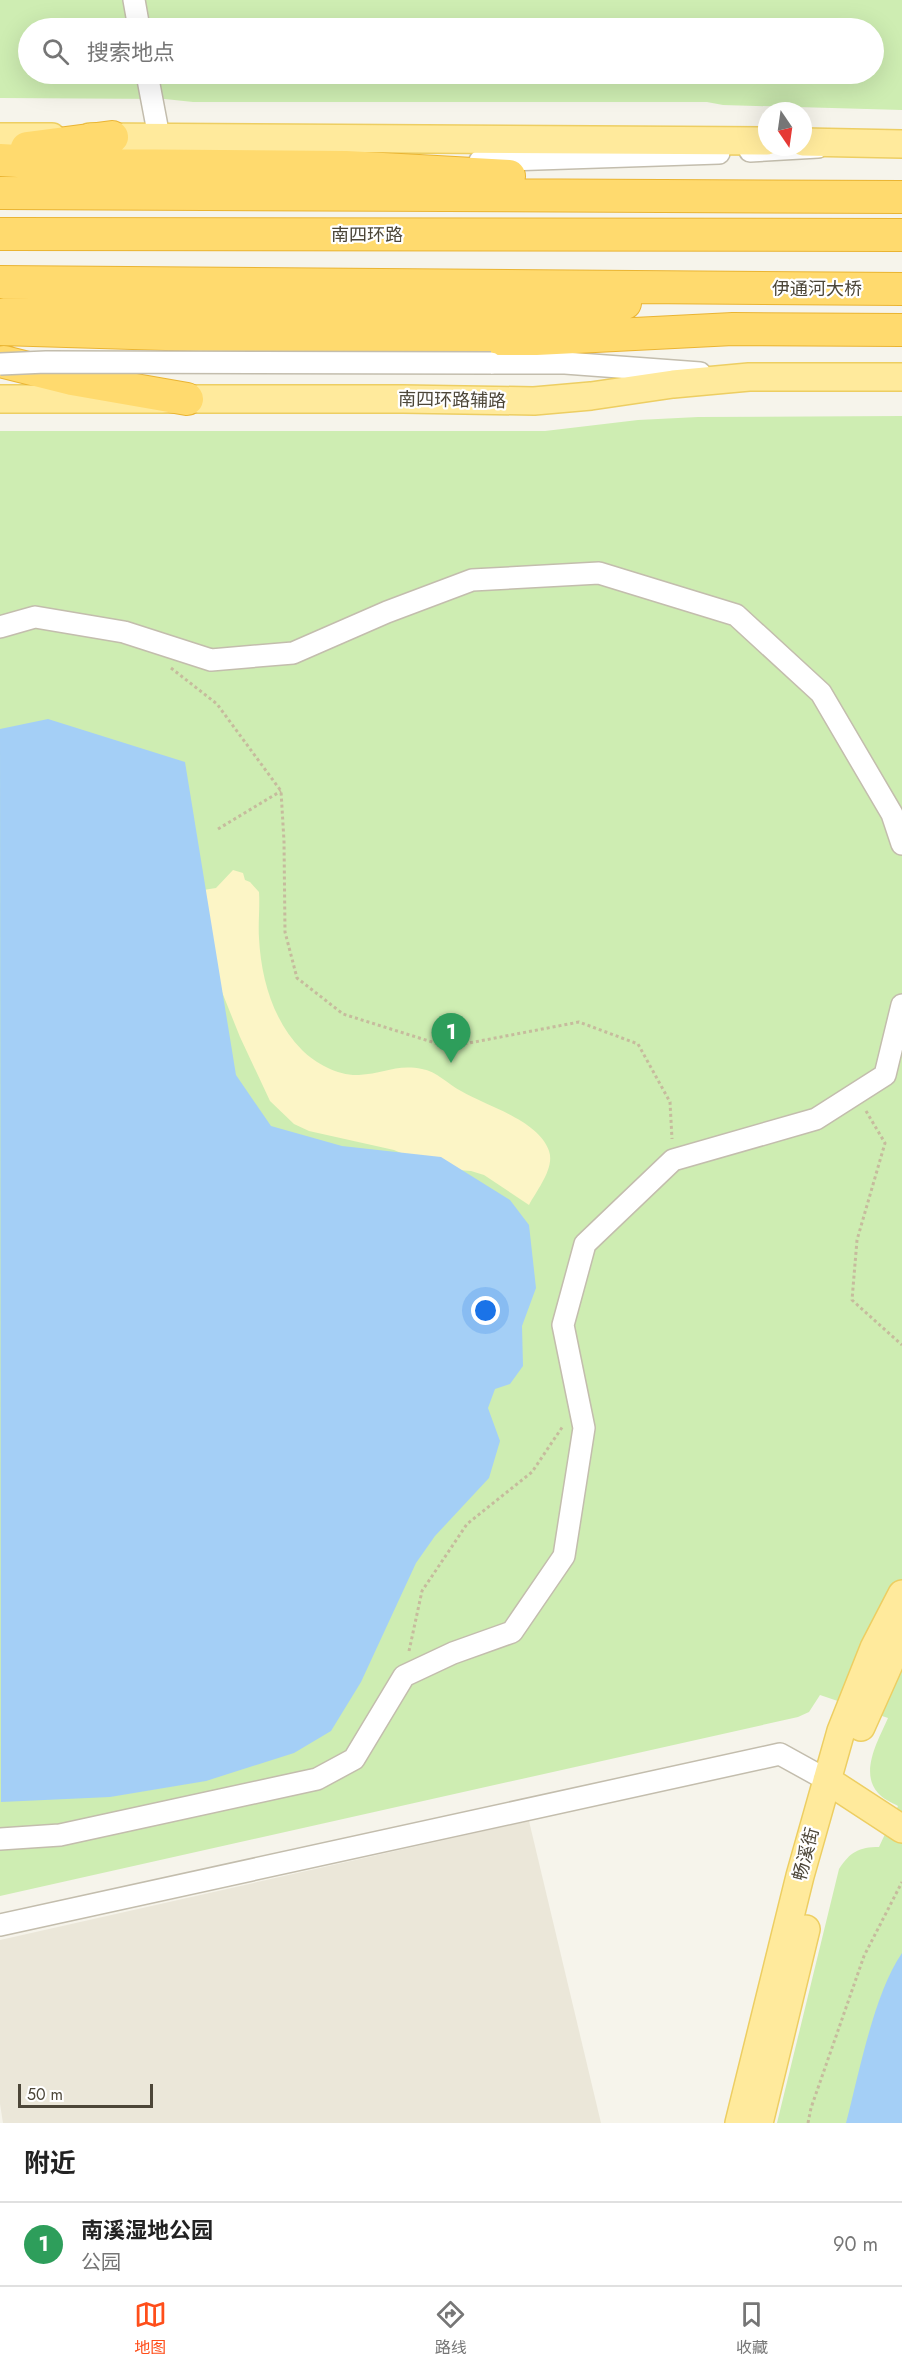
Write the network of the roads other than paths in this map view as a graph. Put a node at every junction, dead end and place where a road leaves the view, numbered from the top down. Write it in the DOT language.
graph roads {
  1 [pos="134,0"];
  2 [pos="137,18"];
  3 [pos="149,84"];
  4 [pos="0,136"];
  5 [pos="112,136"];
  6 [pos="159,137"];
  7 [pos="758,141"];
  8 [pos="812,142"];
  9 [pos="851,144"];
  10 [pos="902,144"];
  11 [pos="0,152"];
  12 [pos="0,160"];
  13 [pos="483,168"];
  14 [pos="0,193"];
  15 [pos="727,195"];
  16 [pos="902,196"];
  17 [pos="0,234"];
  18 [pos="902,235"];
  19 [pos="0,282"];
  20 [pos="733,288"];
  21 [pos="902,289"];
  22 [pos="500,308"];
  23 [pos="0,315"];
  24 [pos="0,329"];
  25 [pos="902,330"];
  26 [pos="624,334"];
  27 [pos="0,363"];
  28 [pos="749,377"];
  29 [pos="902,377"];
  30 [pos="0,399"];
  31 [pos="188,399"];
  32 [pos="0,627"];
  33 [pos="902,844"];
  34 [pos="902,1005"];
  35 [pos="902,1594"];
  36 [pos="902,1635"];
  37 [pos="834,1785"];
  38 [pos="902,1828"];
  39 [pos="0,1839"];
  40 [pos="0,1925"];
  41 [pos="739,2123"];
  42 [pos="759,2123"];
  1 -- 2 [label="street"];
  3 -- 6 [label="street"];
  4 -- 5 [label="main road"];
  5 -- 6 [label="main road"];
  5 -- 11 [label="highway"];
  6 -- 7 [label="main road"];
  8 -- 9 [label="main road"];
  9 -- 10 [label="main road"];
  9 -- 13 [label="street"];
  12 -- 13 [label="highway"];
  13 -- 15 [label="highway"];
  14 -- 15 [label="highway"];
  15 -- 16 [label="highway"];
  17 -- 18 [label="highway, 南四环路"];
  19 -- 20 [label="highway"];
  20 -- 21 [label="highway, 伊通河大桥"];
  20 -- 22 [label="highway"];
  22 -- 23 [label="highway"];
  22 -- 26 [label="highway"];
  24 -- 26 [label="highway"];
  25 -- 26 [label="highway"];
  27 -- 28 [label="street, bridge"];
  27 -- 31 [label="highway"];
  28 -- 29 [label="main road, 南四环路辅路"];
  28 -- 31 [label="main road, 南四环路辅路"];
  30 -- 31 [label="main road, 南四环路辅路"];
  32 -- 33 [label="street"];
  34 -- 39 [label="street"];
  35 -- 37 [label="main road, 畅溪街"];
  36 -- 37 [label="main road, 畅溪街"];
  37 -- 38 [label="main road"];
  37 -- 40 [label="street"];
  37 -- 41 [label="main road, 畅溪街"];
  37 -- 42 [label="main road, 畅溪街"];
}
